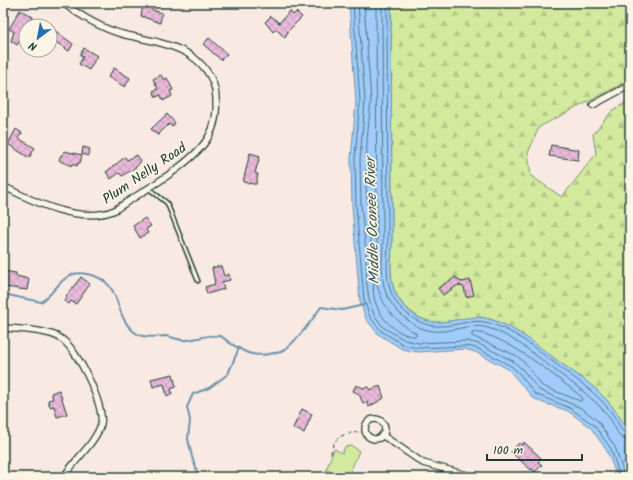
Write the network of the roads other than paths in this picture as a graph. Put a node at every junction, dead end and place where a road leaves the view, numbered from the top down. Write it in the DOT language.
graph roads {
  1 [pos="63,3"];
  2 [pos="630,86"];
  3 [pos="593,105"];
  4 [pos="3,186"];
  5 [pos="148,188"];
  6 [pos="198,281"];
  7 [pos="3,328"];
  8 [pos="382,435"];
  9 [pos="64,477"];
  10 [pos="474,477"];
  1 -- 5 [label="street, Plum Nelly Road"];
  2 -- 3 [label="street"];
  4 -- 5 [label="street, Plum Nelly Road"];
  5 -- 6 [label="lane"];
  7 -- 9 [label="street"];
  8 -- 10 [label="street"];
}
